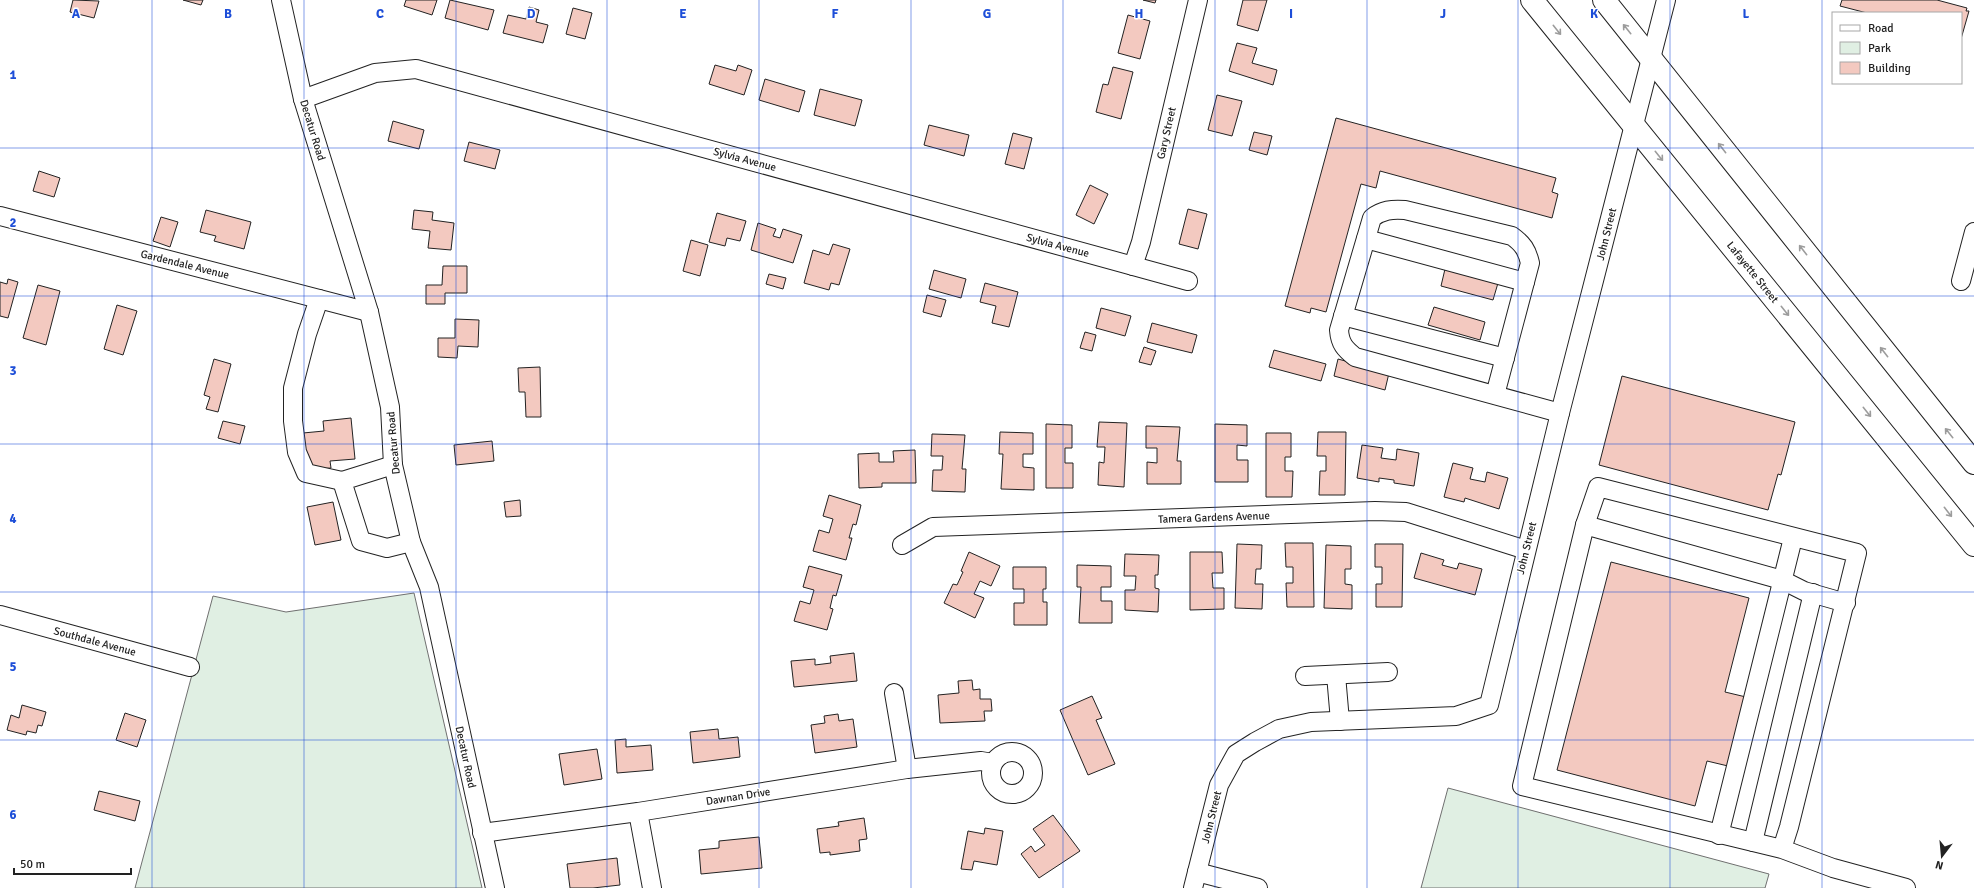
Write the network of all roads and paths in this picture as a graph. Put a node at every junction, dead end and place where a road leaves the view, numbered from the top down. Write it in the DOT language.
graph roads {
  1 [pos="281,0"];
  2 [pos="1198,0"];
  3 [pos="1532,0"];
  4 [pos="1604,0"];
  5 [pos="1666,0"];
  6 [pos="1650,58"];
  7 [pos="303,99"];
  8 [pos="1634,126"];
  9 [pos="0,216"];
  10 [pos="1974,232"];
  11 [pos="1366,239"];
  12 [pos="1133,266"];
  13 [pos="1961,280"];
  14 [pos="1188,281"];
  15 [pos="1525,282"];
  16 [pos="319,298"];
  17 [pos="369,312"];
  18 [pos="1343,316"];
  19 [pos="1505,358"];
  20 [pos="1495,395"];
  21 [pos="1560,413"];
  22 [pos="1974,463"];
  23 [pos="393,465"];
  24 [pos="342,481"];
  25 [pos="1585,525"];
  26 [pos="1793,538"];
  27 [pos="411,542"];
  28 [pos="902,545"];
  29 [pos="1974,545"];
  30 [pos="1526,550"];
  31 [pos="1782,580"];
  32 [pos="1813,593"];
  33 [pos="1846,603"];
  34 [pos="0,616"];
  35 [pos="190,667"];
  36 [pos="1388,672"];
  37 [pos="1336,675"];
  38 [pos="1305,676"];
  39 [pos="894,693"];
  40 [pos="1340,721"];
  41 [pos="993,763"];
  42 [pos="907,769"];
  43 [pos="638,812"];
  44 [pos="482,833"];
  45 [pos="1719,834"];
  46 [pos="1753,842"];
  47 [pos="1782,849"];
  48 [pos="1195,880"];
  49 [pos="495,888"];
  50 [pos="652,888"];
  51 [pos="1258,888"];
  52 [pos="1906,888"];
  1 -- 7 [label="street, Decatur Road"];
  2 -- 12 [label="street, Gary Street"];
  3 -- 8 [label="highway, Lafayette Street, one-way"];
  6 -- 4 [label="highway, one-way"];
  5 -- 6 [label="street, John Street"];
  6 -- 8 [label="street, John Street"];
  22 -- 6 [label="highway, one-way"];
  7 -- 12 [label="street, Sylvia Avenue"];
  7 -- 17 [label="street, Decatur Road"];
  8 -- 21 [label="street, John Street"];
  8 -- 29 [label="highway, Lafayette Street, one-way"];
  9 -- 16 [label="street, Gardendale Avenue"];
  10 -- 13 [label="street"];
  11 -- 15 [label="street"];
  11 -- 15 [label="street"];
  11 -- 18 [label="street"];
  12 -- 14 [label="street, Sylvia Avenue"];
  15 -- 19 [label="street"];
  16 -- 17 [label="street, Gardendale Avenue"];
  16 -- 24 [label="street"];
  17 -- 23 [label="street, Decatur Road"];
  18 -- 19 [label="street"];
  18 -- 20 [label="street"];
  19 -- 20 [label="street"];
  20 -- 21 [label="street"];
  21 -- 30 [label="street, John Street"];
  23 -- 24 [label="street"];
  23 -- 27 [label="street, Decatur Road"];
  24 -- 27 [label="street"];
  25 -- 26 [label="street"];
  25 -- 31 [label="street"];
  25 -- 45 [label="street"];
  26 -- 31 [label="street"];
  26 -- 33 [label="street"];
  27 -- 44 [label="street, Decatur Road"];
  28 -- 30 [label="street, Tamera Gardens Avenue"];
  30 -- 40 [label="street, John Street"];
  31 -- 32 [label="street"];
  31 -- 45 [label="street"];
  32 -- 33 [label="street"];
  32 -- 46 [label="street"];
  33 -- 47 [label="street"];
  34 -- 35 [label="street, Southdale Avenue"];
  36 -- 37 [label="street"];
  37 -- 38 [label="street"];
  37 -- 40 [label="street"];
  39 -- 42 [label="street"];
  40 -- 48 [label="street, John Street"];
  41 -- 42 [label="street, Dawnan Drive"];
  42 -- 43 [label="street, Dawnan Drive"];
  43 -- 44 [label="street, Dawnan Drive"];
  43 -- 50 [label="street"];
  44 -- 49 [label="street, Decatur Road"];
  45 -- 46 [label="street"];
  46 -- 47 [label="street"];
  47 -- 52 [label="street"];
  48 -- 51 [label="street"];
}
